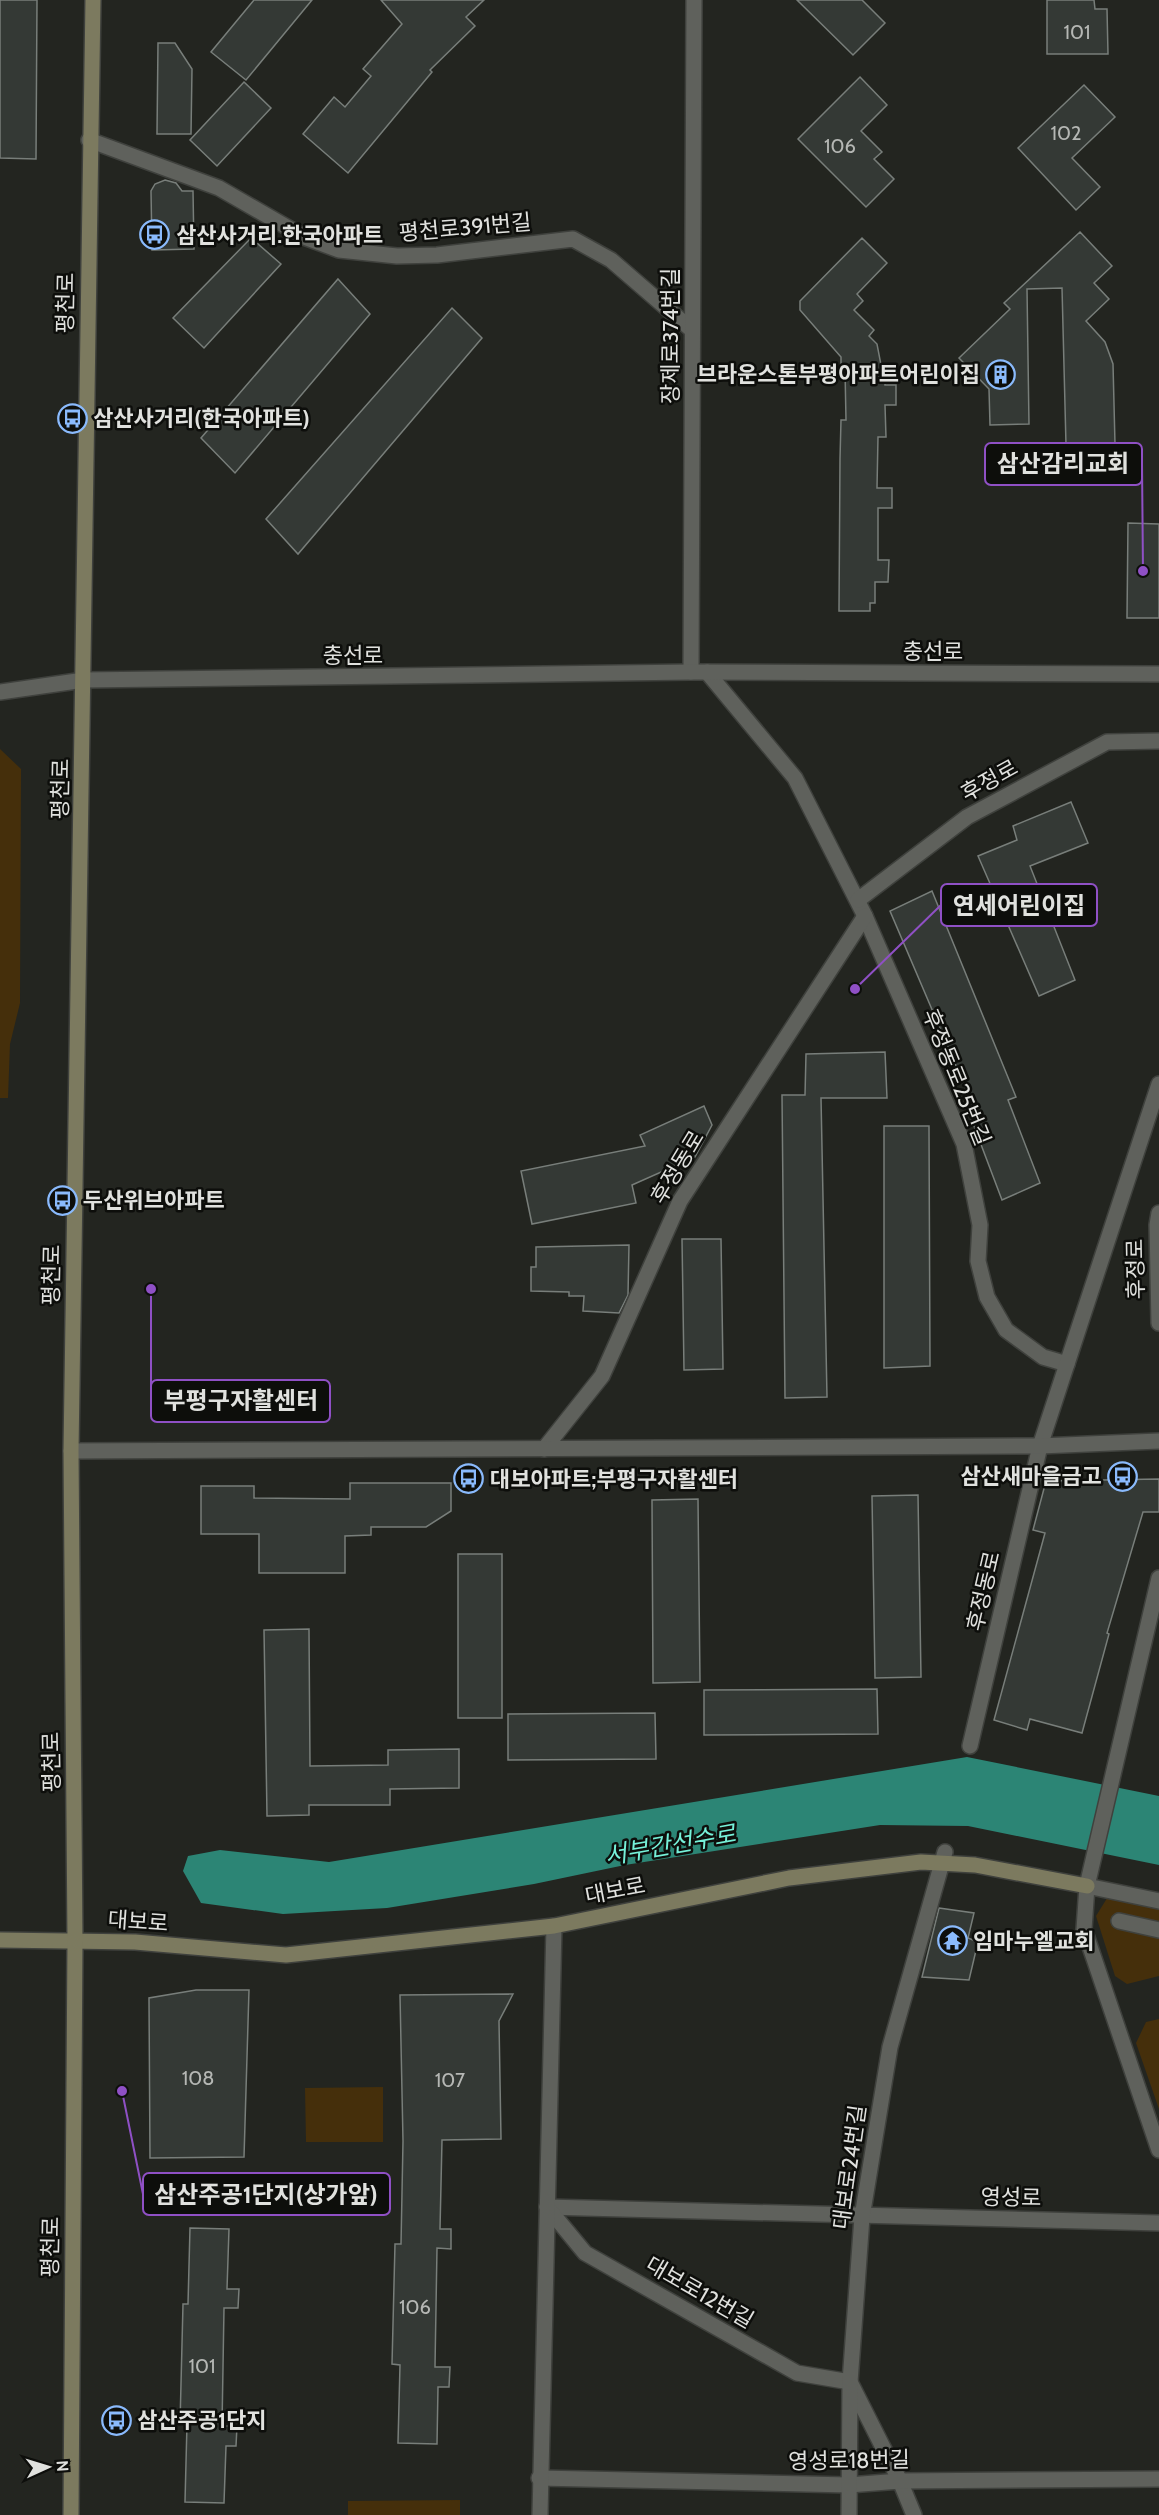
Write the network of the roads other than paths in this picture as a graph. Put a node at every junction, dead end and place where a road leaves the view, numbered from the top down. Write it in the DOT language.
graph roads {
  1 [pos="93,0"];
  2 [pos="694,0"];
  3 [pos="89,140"];
  4 [pos="692,330"];
  5 [pos="691,672"];
  6 [pos="707,672"];
  7 [pos="1159,674"];
  8 [pos="84,680"];
  9 [pos="0,692"];
  10 [pos="1159,741"];
  11 [pos="858,900"];
  12 [pos="865,916"];
  13 [pos="1159,1084"];
  14 [pos="1159,1213"];
  15 [pos="1159,1323"];
  16 [pos="1067,1364"];
  17 [pos="1159,1441"];
  18 [pos="1040,1446"];
  19 [pos="544,1449"];
  20 [pos="71,1451"];
  21 [pos="1159,1578"];
  22 [pos="969,1746"];
  23 [pos="943,1857"];
  24 [pos="1087,1886"];
  25 [pos="1159,1901"];
  26 [pos="1119,1921"];
  27 [pos="554,1926"];
  28 [pos="1159,1930"];
  29 [pos="0,1940"];
  30 [pos="75,1941"];
  31 [pos="1159,2150"];
  32 [pos="547,2207"];
  33 [pos="862,2217"];
  34 [pos="1159,2223"];
  35 [pos="850,2382"];
  36 [pos="539,2478"];
  37 [pos="1159,2479"];
  38 [pos="900,2481"];
  39 [pos="849,2485"];
  40 [pos="70,2515"];
  41 [pos="540,2515"];
  42 [pos="849,2515"];
  43 [pos="914,2515"];
  1 -- 3 [label="main road, 평천로"];
  2 -- 4 [label="street, 장제로374번길"];
  3 -- 4 [label="street, 평천로391번길"];
  3 -- 8 [label="main road, 평천로"];
  4 -- 5 [label="street, 장제로374번길"];
  5 -- 6 [label="street, 충선로"];
  5 -- 8 [label="street, 충선로"];
  6 -- 7 [label="street, 충선로"];
  6 -- 11 [label="street"];
  8 -- 9 [label="street, 충선로"];
  8 -- 20 [label="main road, 평천로"];
  10 -- 11 [label="street, 후정로"];
  11 -- 12 [label="street"];
  12 -- 16 [label="street, 후정동로25번길"];
  12 -- 19 [label="street, 후정동로"];
  13 -- 16 [label="street"];
  14 -- 15 [label="street, 후정로"];
  16 -- 18 [label="street"];
  17 -- 18 [label="street"];
  18 -- 19 [label="street"];
  18 -- 22 [label="street, 후정동로"];
  19 -- 20 [label="street"];
  20 -- 30 [label="main road, 평천로"];
  21 -- 24 [label="street"];
  23 -- 24 [label="main road, 대보로"];
  23 -- 27 [label="main road, 대보로"];
  23 -- 33 [label="street, 대보로24번길"];
  24 -- 25 [label="street, 대보로"];
  24 -- 31 [label="street"];
  26 -- 28 [label="street"];
  27 -- 30 [label="main road, 대보로"];
  27 -- 32 [label="street"];
  29 -- 30 [label="main road, 대보로"];
  30 -- 40 [label="main road, 평천로"];
  32 -- 33 [label="street"];
  32 -- 35 [label="street, 대보로12번길"];
  32 -- 36 [label="street"];
  33 -- 34 [label="street, 영성로"];
  33 -- 35 [label="street, 대보로24번길"];
  35 -- 38 [label="street"];
  35 -- 39 [label="street, 대보로24번길"];
  36 -- 39 [label="street, 영성로18번길"];
  36 -- 41 [label="street"];
  37 -- 38 [label="street, 영성로18번길"];
  38 -- 39 [label="street, 영성로18번길"];
  38 -- 43 [label="street"];
  39 -- 42 [label="street, 대보로24번길"];
}
